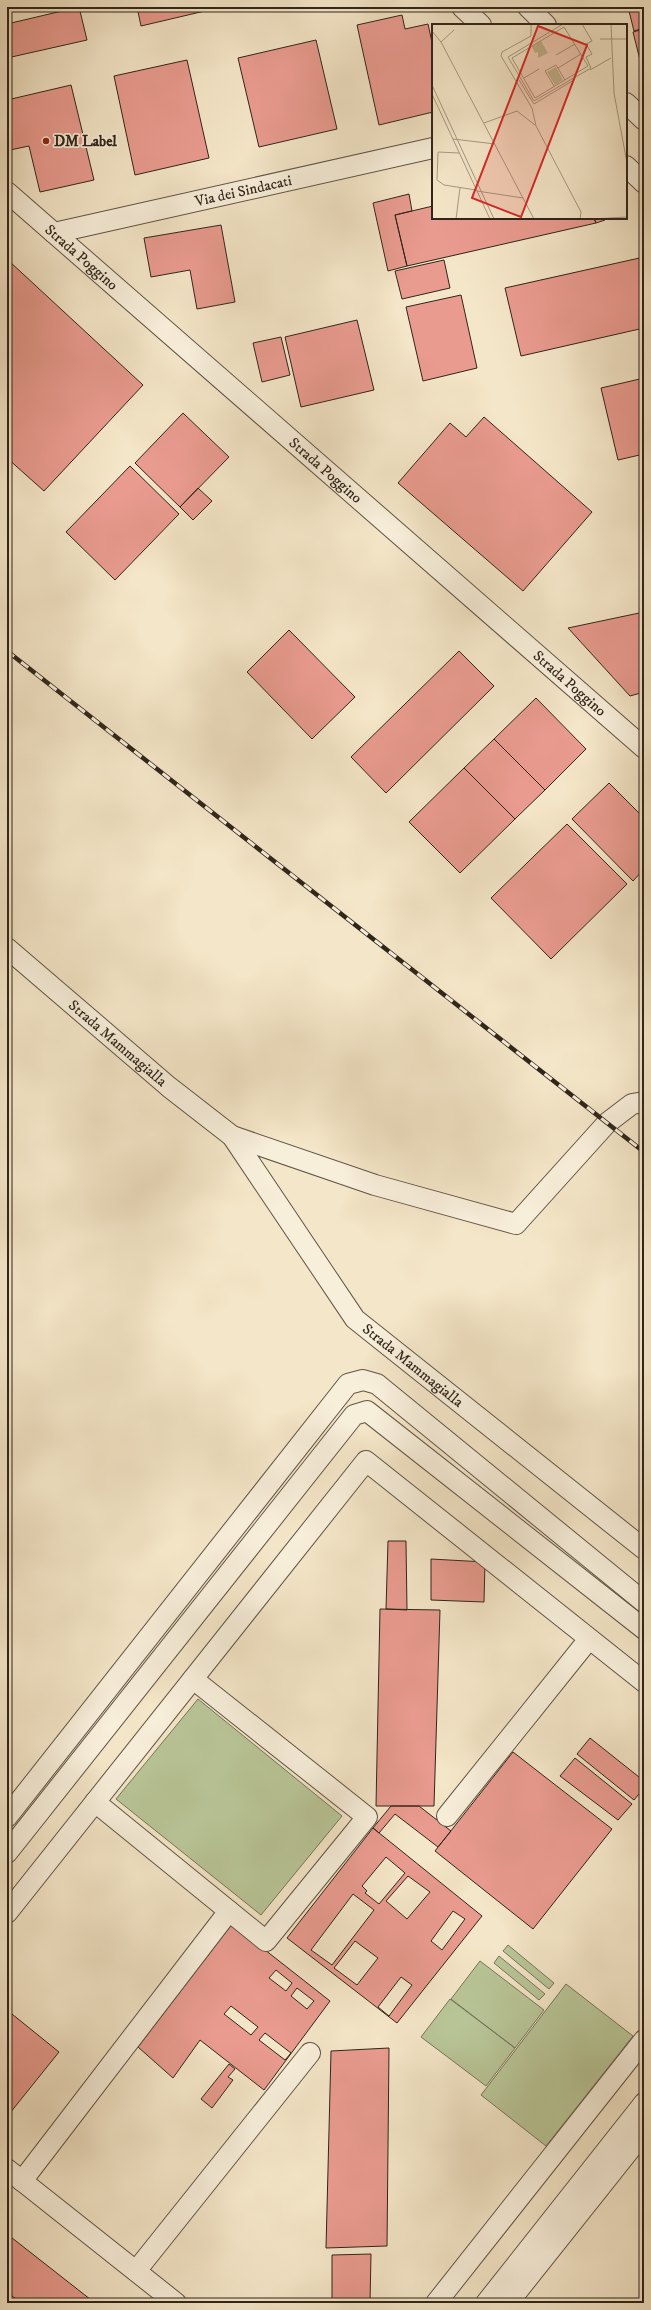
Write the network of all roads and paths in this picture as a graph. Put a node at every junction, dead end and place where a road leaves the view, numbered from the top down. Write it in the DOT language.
graph roads {
  1 [pos="462,7"];
  2 [pos="528,7"];
  3 [pos="480,24"];
  4 [pos="545,24"];
  5 [pos="432,148"];
  6 [pos="627,167"];
  7 [pos="644,183"];
  8 [pos="7,192"];
  9 [pos="54,233"];
  10 [pos="639,739"];
  11 [pos="7,948"];
  12 [pos="644,1102"];
  13 [pos="232,1136"];
  14 [pos="644,1549"];
  15 [pos="644,1602"];
  16 [pos="644,1629"];
  17 [pos="589,1639"];
  18 [pos="193,1679"];
  19 [pos="644,1682"];
  20 [pos="95,1802"];
  21 [pos="447,1816"];
  22 [pos="7,1818"];
  23 [pos="7,1853"];
  24 [pos="229,1911"];
  25 [pos="7,1913"];
  26 [pos="644,2040"];
  27 [pos="310,2053"];
  28 [pos="644,2103"];
  29 [pos="644,2132"];
  30 [pos="15,2175"];
  31 [pos="136,2272"];
  32 [pos="176,2303"];
  33 [pos="436,2303"];
  34 [pos="486,2303"];
  35 [pos="508,2303"];
  1 -- 3 [label="street"];
  2 -- 4 [label="street"];
  5 -- 9 [label="street, Via dei Sindacati"];
  6 -- 7 [label="street"];
  8 -- 9 [label="street, Strada Poggino"];
  9 -- 10 [label="street, Strada Poggino"];
  11 -- 13 [label="street, Strada Mammagialla"];
  12 -- 13 [label="street, Strada Mammagialla"];
  13 -- 14 [label="street, Strada Mammagialla"];
  15 -- 22 [label="street"];
  16 -- 23 [label="street"];
  17 -- 18 [label="street"];
  17 -- 19 [label="street"];
  17 -- 21 [label="street"];
  18 -- 20 [label="street"];
  18 -- 24 [label="street"];
  20 -- 24 [label="street"];
  20 -- 25 [label="street"];
  24 -- 30 [label="street"];
  26 -- 33 [label="street"];
  27 -- 31 [label="street"];
  28 -- 34 [label="street"];
  29 -- 35 [label="street"];
  30 -- 31 [label="street"];
  31 -- 32 [label="street"];
}
